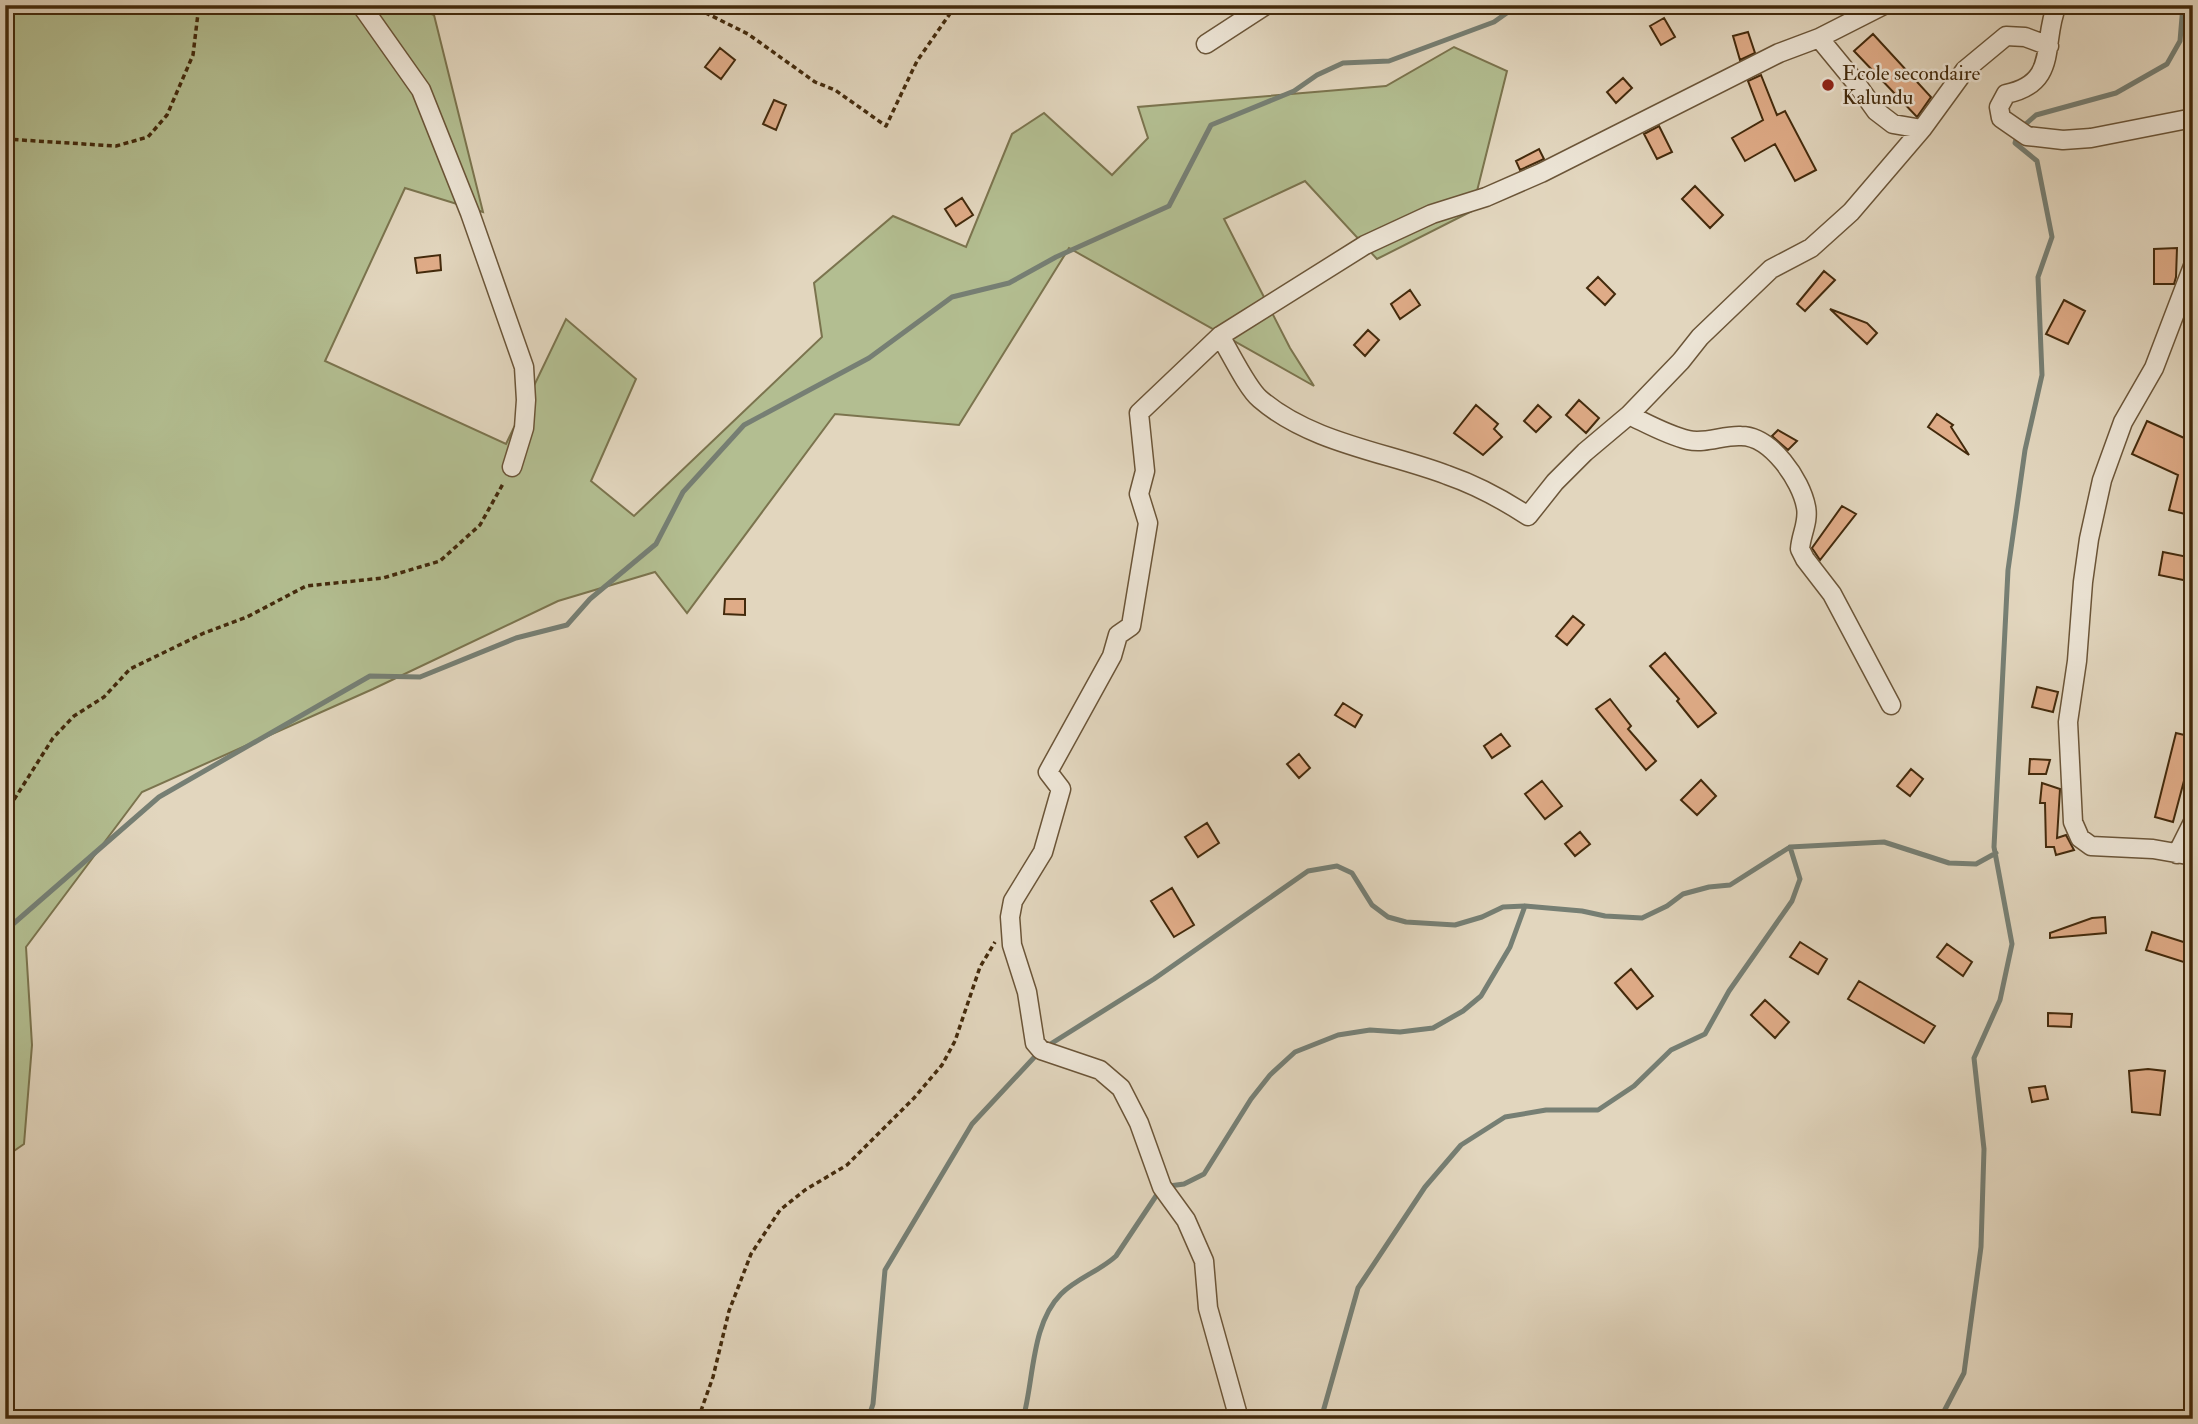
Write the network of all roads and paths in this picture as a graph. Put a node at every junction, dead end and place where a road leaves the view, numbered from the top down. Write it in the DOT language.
graph roads {
  1 [pos="199,5"];
  2 [pos="361,5"];
  3 [pos="690,5"];
  4 [pos="956,5"];
  5 [pos="1266,5"];
  6 [pos="1884,5"];
  7 [pos="2057,5"];
  8 [pos="1819,38"];
  9 [pos="1206,44"];
  10 [pos="2049,46"];
  11 [pos="2193,118"];
  12 [pos="1922,129"];
  13 [pos="5,139"];
  14 [pos="2193,266"];
  15 [pos="1220,336"];
  16 [pos="1629,415"];
  17 [pos="512,467"];
  18 [pos="1891,705"];
  19 [pos="5,814"];
  20 [pos="2193,822"];
  21 [pos="2185,855"];
  22 [pos="1010,916"];
  23 [pos="698,1419"];
  24 [pos="1239,1419"];
  1 -- 13 [label="path"];
  2 -- 17 [label="street"];
  3 -- 4 [label="path"];
  5 -- 9 [label="street"];
  6 -- 8 [label="street"];
  7 -- 10 [label="street"];
  8 -- 12 [label="street"];
  8 -- 15 [label="street"];
  10 -- 11 [label="street"];
  10 -- 12 [label="street"];
  12 -- 16 [label="street"];
  14 -- 21 [label="street"];
  15 -- 16 [label="street"];
  15 -- 22 [label="street"];
  16 -- 18 [label="street"];
  17 -- 19 [label="path"];
  20 -- 21 [label="street"];
  22 -- 23 [label="path"];
  22 -- 24 [label="street"];
}
